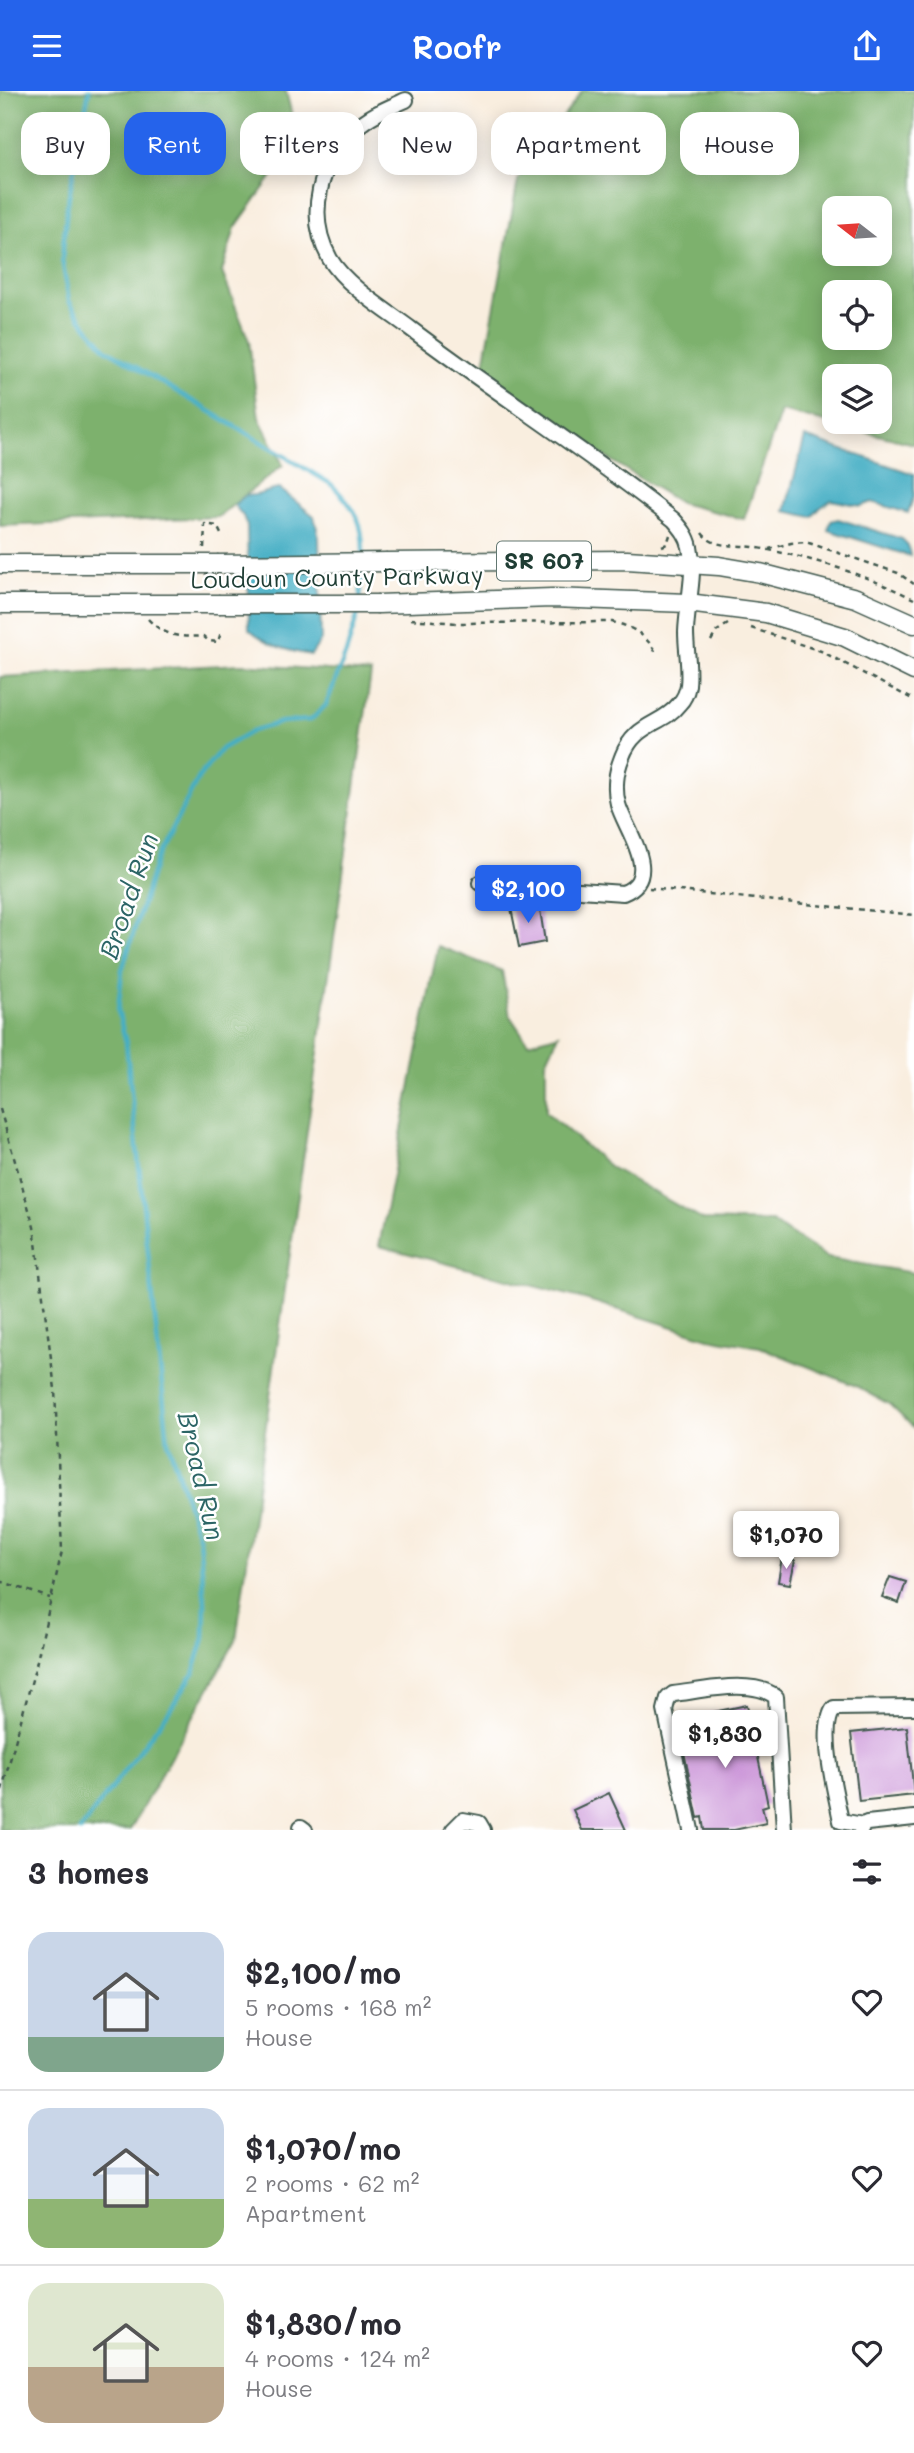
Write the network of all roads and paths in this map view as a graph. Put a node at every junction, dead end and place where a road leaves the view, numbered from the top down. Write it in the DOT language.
graph roads {
  1 [pos="406,100"];
  2 [pos="702,533"];
  3 [pos="221,534"];
  4 [pos="667,544"];
  5 [pos="671,547"];
  6 [pos="204,550"];
  7 [pos="769,550"];
  8 [pos="692,563"];
  9 [pos="0,564"];
  10 [pos="914,583"];
  11 [pos="914,600"];
  12 [pos="688,603"];
  13 [pos="0,604"];
  14 [pos="145,617"];
  15 [pos="410,619"];
  16 [pos="730,623"];
  17 [pos="914,624"];
  18 [pos="750,627"];
  19 [pos="222,632"];
  20 [pos="652,637"];
  21 [pos="647,641"];
  22 [pos="711,641"];
  23 [pos="657,655"];
  24 [pos="914,671"];
  25 [pos="914,700"];
  26 [pos="480,883"];
  27 [pos="634,886"];
  28 [pos="914,915"];
  29 [pos="0,1109"];
  30 [pos="0,1581"];
  31 [pos="50,1598"];
  32 [pos="914,1707"];
  33 [pos="0,1797"];
  34 [pos="914,1818"];
  35 [pos="862,1828"];
  36 [pos="453,1830"];
  37 [pos="483,1830"];
  38 [pos="691,1830"];
  39 [pos="784,1830"];
  1 -- 8 [label="lane"];
  2 -- 7 [label="path"];
  3 -- 6 [label="path"];
  4 -- 5 [label="path"];
  7 -- 10 [label="path"];
  7 -- 11 [label="path"];
  8 -- 9 [label="main road, Loudoun County Parkway / SR 607, bridge"];
  8 -- 12 [label="lane"];
  8 -- 17 [label="main road, Loudoun County Parkway / SR 607"];
  12 -- 13 [label="main road, Loudoun County Parkway / SR 607, bridge"];
  12 -- 24 [label="main road, Loudoun County Parkway / SR 607"];
  12 -- 27 [label="lane"];
  14 -- 19 [label="path"];
  15 -- 21 [label="path"];
  16 -- 22 [label="path"];
  18 -- 25 [label="path"];
  20 -- 21 [label="path"];
  21 -- 23 [label="path"];
  26 -- 27 [label="lane"];
  27 -- 28 [label="path"];
  29 -- 31 [label="path"];
  30 -- 31 [label="path"];
  31 -- 33 [label="path"];
  32 -- 35 [label="lane"];
  34 -- 35 [label="lane"];
  36 -- 37 [label="lane"];
  38 -- 39 [label="lane"];
}
